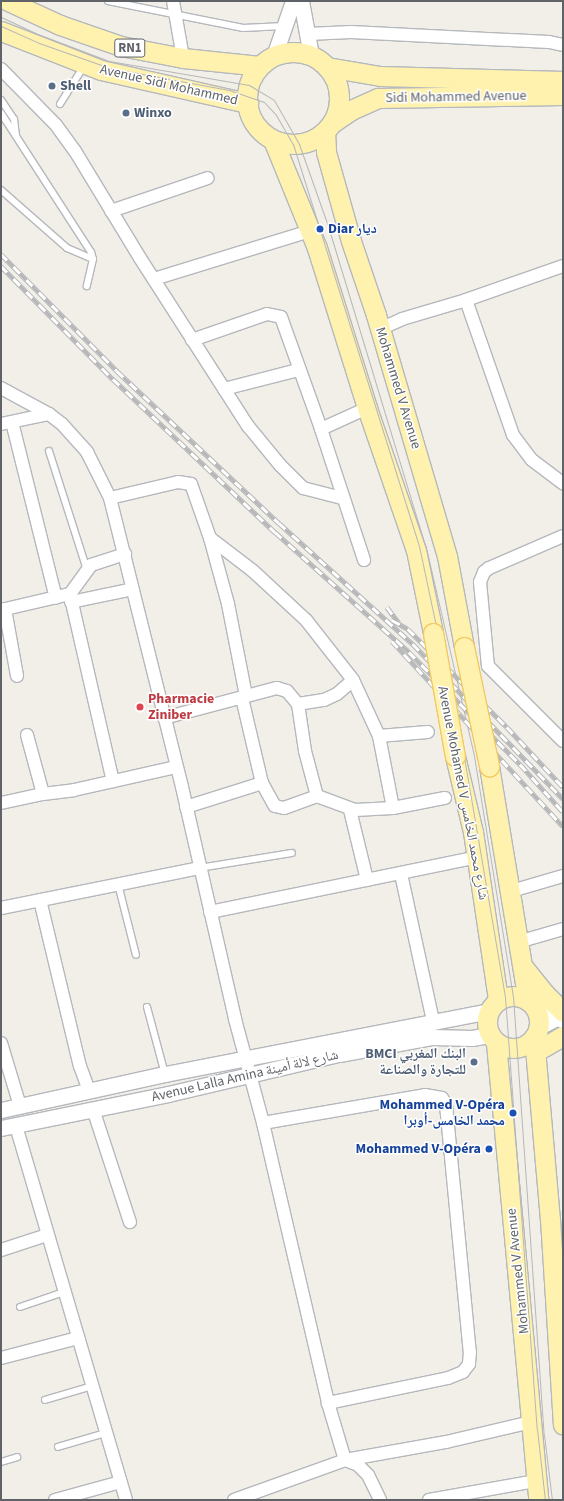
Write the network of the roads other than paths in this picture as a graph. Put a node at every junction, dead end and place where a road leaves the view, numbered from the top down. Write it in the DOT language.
graph roads {
  1 [pos="8,1"];
  2 [pos="108,1"];
  3 [pos="173,1"];
  4 [pos="293,1"];
  5 [pos="301,1"];
  6 [pos="176,16"];
  7 [pos="284,26"];
  8 [pos="1,31"];
  9 [pos="308,34"];
  10 [pos="563,45"];
  11 [pos="311,55"];
  12 [pos="183,58"];
  13 [pos="267,61"];
  14 [pos="85,64"];
  15 [pos="328,67"];
  16 [pos="1,69"];
  17 [pos="563,81"];
  18 [pos="563,95"];
  19 [pos="1,100"];
  20 [pos="248,103"];
  21 [pos="60,104"];
  22 [pos="1,114"];
  23 [pos="329,127"];
  24 [pos="16,137"];
  25 [pos="273,140"];
  26 [pos="208,178"];
  27 [pos="1,190"];
  28 [pos="111,212"];
  29 [pos="310,231"];
  30 [pos="93,259"];
  31 [pos="563,266"];
  32 [pos="154,280"];
  33 [pos="87,286"];
  34 [pos="466,300"];
  35 [pos="380,330"];
  36 [pos="192,340"];
  37 [pos="298,370"];
  38 [pos="1,388"];
  39 [pos="224,389"];
  40 [pos="367,408"];
  41 [pos="49,414"];
  42 [pos="7,423"];
  43 [pos="321,428"];
  44 [pos="49,451"];
  45 [pos="563,483"];
  46 [pos="110,498"];
  47 [pos="342,498"];
  48 [pos="563,536"];
  49 [pos="210,538"];
  50 [pos="125,554"];
  51 [pos="364,560"];
  52 [pos="87,570"];
  53 [pos="133,589"];
  54 [pos="56,598"];
  55 [pos="71,598"];
  56 [pos="3,610"];
  57 [pos="464,647"];
  58 [pos="17,676"];
  59 [pos="353,680"];
  60 [pos="244,697"];
  61 [pos="298,704"];
  62 [pos="164,718"];
  63 [pos="428,732"];
  64 [pos="27,735"];
  65 [pos="378,736"];
  66 [pos="563,741"];
  67 [pos="176,768"];
  68 [pos="112,781"];
  69 [pos="262,783"];
  70 [pos="43,794"];
  71 [pos="317,796"];
  72 [pos="445,798"];
  73 [pos="1,803"];
  74 [pos="186,807"];
  75 [pos="393,808"];
  76 [pos="350,810"];
  77 [pos="292,853"];
  78 [pos="477,857"];
  79 [pos="199,868"];
  80 [pos="401,874"];
  81 [pos="563,876"];
  82 [pos="367,880"];
  83 [pos="118,884"];
  84 [pos="508,892"];
  85 [pos="40,900"];
  86 [pos="1,908"];
  87 [pos="210,912"];
  88 [pos="563,928"];
  89 [pos="518,942"];
  90 [pos="136,955"];
  91 [pos="522,965"];
  92 [pos="532,1005"];
  93 [pos="494,1006"];
  94 [pos="147,1007"];
  95 [pos="433,1021"];
  96 [pos="562,1022"];
  97 [pos="492,1039"];
  98 [pos="536,1040"];
  99 [pos="1,1043"];
  100 [pos="247,1058"];
  101 [pos="165,1074"];
  102 [pos="249,1075"];
  103 [pos="89,1090"];
  104 [pos="20,1106"];
  105 [pos="93,1109"];
  106 [pos="1,1110"];
  107 [pos="263,1122"];
  108 [pos="16,1126"];
  109 [pos="1,1128"];
  110 [pos="130,1222"];
  111 [pos="47,1235"];
  112 [pos="1,1250"];
  113 [pos="64,1292"];
  114 [pos="20,1307"];
  115 [pos="78,1338"];
  116 [pos="1,1358"];
  117 [pos="92,1386"];
  118 [pos="45,1400"];
  119 [pos="328,1403"];
  120 [pos="531,1422"];
  121 [pos="563,1425"];
  122 [pos="105,1433"];
  123 [pos="58,1447"];
  124 [pos="17,1457"];
  125 [pos="345,1460"];
  126 [pos="1,1462"];
  127 [pos="536,1481"];
  128 [pos="121,1482"];
  129 [pos="455,1498"];
  130 [pos="56,1500"];
  131 [pos="126,1500"];
  132 [pos="234,1500"];
  133 [pos="380,1500"];
  134 [pos="429,1500"];
  135 [pos="538,1500"];
  1 -- 12 [label="main road, Avenue Sidi Mohammed / RN1"];
  2 -- 6 [label="lane"];
  3 -- 6 [label="street"];
  4 -- 7 [label="street"];
  5 -- 9 [label="street"];
  6 -- 7 [label="lane"];
  6 -- 12 [label="street"];
  7 -- 13 [label="street"];
  8 -- 14 [label="main road, Avenue Sidi Mohammed / RN1"];
  9 -- 10 [label="street"];
  9 -- 11 [label="street"];
  11 -- 13 [label="main road, RN1"];
  11 -- 15 [label="main road, RN1"];
  12 -- 13 [label="main road, Avenue Sidi Mohammed / RN1"];
  13 -- 20 [label="main road"];
  14 -- 20 [label="main road, Avenue Sidi Mohammed / RN1"];
  14 -- 21 [label="lane"];
  15 -- 17 [label="main road, RN1"];
  15 -- 23 [label="main road, RN1"];
  16 -- 28 [label="street"];
  18 -- 23 [label="main road, Sidi Mohammed Avenue"];
  19 -- 24 [label="lane"];
  20 -- 25 [label="main road"];
  22 -- 24 [label="lane"];
  23 -- 25 [label="main road"];
  23 -- 35 [label="main road, Mohammed V Avenue"];
  24 -- 30 [label="lane"];
  25 -- 29 [label="main road"];
  26 -- 28 [label="street"];
  27 -- 30 [label="lane"];
  28 -- 32 [label="street"];
  29 -- 32 [label="street"];
  29 -- 40 [label="main road"];
  30 -- 33 [label="lane"];
  31 -- 34 [label="street"];
  32 -- 36 [label="street"];
  34 -- 35 [label="street"];
  34 -- 45 [label="street"];
  35 -- 57 [label="main road, Mohammed V Avenue"];
  36 -- 37 [label="street"];
  36 -- 39 [label="street"];
  37 -- 39 [label="street"];
  37 -- 43 [label="street"];
  38 -- 41 [label="street"];
  39 -- 47 [label="street"];
  40 -- 43 [label="street"];
  40 -- 78 [label="main road, Avenue Mohamed V شارع محمد الخامس, bridge"];
  41 -- 42 [label="street"];
  41 -- 46 [label="street"];
  42 -- 54 [label="street"];
  43 -- 47 [label="street"];
  44 -- 52 [label="lane"];
  46 -- 49 [label="street"];
  46 -- 50 [label="street"];
  47 -- 51 [label="street"];
  48 -- 66 [label="street"];
  49 -- 59 [label="street"];
  49 -- 60 [label="street"];
  50 -- 52 [label="street"];
  50 -- 53 [label="street"];
  52 -- 55 [label="street"];
  53 -- 55 [label="street"];
  53 -- 62 [label="street"];
  54 -- 55 [label="street"];
  54 -- 56 [label="street"];
  55 -- 68 [label="street"];
  56 -- 58 [label="street"];
  57 -- 84 [label="main road, Avenue Mohamed V شارع محمد الخامس, bridge"];
  59 -- 61 [label="street"];
  59 -- 65 [label="street"];
  60 -- 61 [label="street"];
  60 -- 62 [label="street"];
  60 -- 69 [label="street"];
  61 -- 71 [label="street"];
  62 -- 67 [label="street"];
  63 -- 65 [label="street"];
  64 -- 70 [label="street"];
  65 -- 75 [label="street"];
  67 -- 68 [label="street"];
  67 -- 74 [label="street"];
  68 -- 70 [label="street"];
  69 -- 71 [label="street"];
  69 -- 74 [label="street"];
  70 -- 73 [label="street"];
  71 -- 76 [label="street"];
  72 -- 75 [label="street"];
  74 -- 79 [label="street"];
  75 -- 76 [label="street"];
  76 -- 82 [label="street"];
  77 -- 79 [label="lane"];
  78 -- 80 [label="street"];
  78 -- 93 [label="main road, Avenue Mohamed V شارع محمد الخامس"];
  79 -- 83 [label="street"];
  79 -- 87 [label="street"];
  80 -- 82 [label="street"];
  80 -- 95 [label="street"];
  81 -- 84 [label="street"];
  82 -- 87 [label="street"];
  83 -- 85 [label="street"];
  83 -- 90 [label="lane"];
  84 -- 89 [label="main road, Avenue Mohamed V شارع محمد الخامس"];
  85 -- 86 [label="street"];
  85 -- 103 [label="street"];
  87 -- 100 [label="street"];
  88 -- 89 [label="street"];
  89 -- 91 [label="main road, Avenue Mohamed V شارع محمد الخامس"];
  91 -- 92 [label="main road, Avenue Mohamed V شارع محمد الخامس"];
  91 -- 96 [label="main road"];
  92 -- 93 [label="main road"];
  92 -- 96 [label="street"];
  92 -- 98 [label="main road"];
  93 -- 95 [label="street, Avenue Lalla Amina شارع لالة أمينة"];
  93 -- 97 [label="main road"];
  94 -- 101 [label="lane"];
  95 -- 100 [label="street, Avenue Lalla Amina شارع لالة أمينة"];
  96 -- 98 [label="main road"];
  97 -- 98 [label="main road"];
  97 -- 102 [label="street, Avenue Lalla Amina شارع لالة أمينة"];
  97 -- 120 [label="main road, Mohammed V Avenue"];
  98 -- 121 [label="main road"];
  99 -- 104 [label="street"];
  100 -- 101 [label="street, Avenue Lalla Amina شارع لالة أمينة"];
  100 -- 102 [label="street"];
  101 -- 103 [label="street, Avenue Lalla Amina شارع لالة أمينة"];
  102 -- 105 [label="street, Avenue Lalla Amina شارع لالة أمينة"];
  102 -- 107 [label="street"];
  103 -- 104 [label="street, Avenue Lalla Amina شارع لالة أمينة"];
  104 -- 106 [label="street, Avenue Lalla Amina شارع لالة أمينة"];
  105 -- 108 [label="street, Avenue Lalla Amina شارع لالة أمينة"];
  105 -- 110 [label="street"];
  107 -- 119 [label="street"];
  107 -- 119 [label="street"];
  108 -- 109 [label="street, Avenue Lalla Amina شارع لالة أمينة"];
  108 -- 111 [label="street"];
  111 -- 112 [label="street"];
  111 -- 113 [label="street"];
  113 -- 114 [label="lane"];
  113 -- 115 [label="street"];
  115 -- 116 [label="street"];
  115 -- 117 [label="street"];
  117 -- 118 [label="lane"];
  117 -- 122 [label="street"];
  119 -- 125 [label="street"];
  120 -- 125 [label="street"];
  120 -- 127 [label="main road, Mohammed V Avenue"];
  122 -- 123 [label="lane"];
  122 -- 128 [label="street"];
  124 -- 126 [label="lane"];
  125 -- 132 [label="street"];
  125 -- 133 [label="street"];
  127 -- 129 [label="street"];
  127 -- 135 [label="main road, Mohammed V Avenue"];
  128 -- 130 [label="street"];
  128 -- 131 [label="street"];
  129 -- 134 [label="street"];
}
